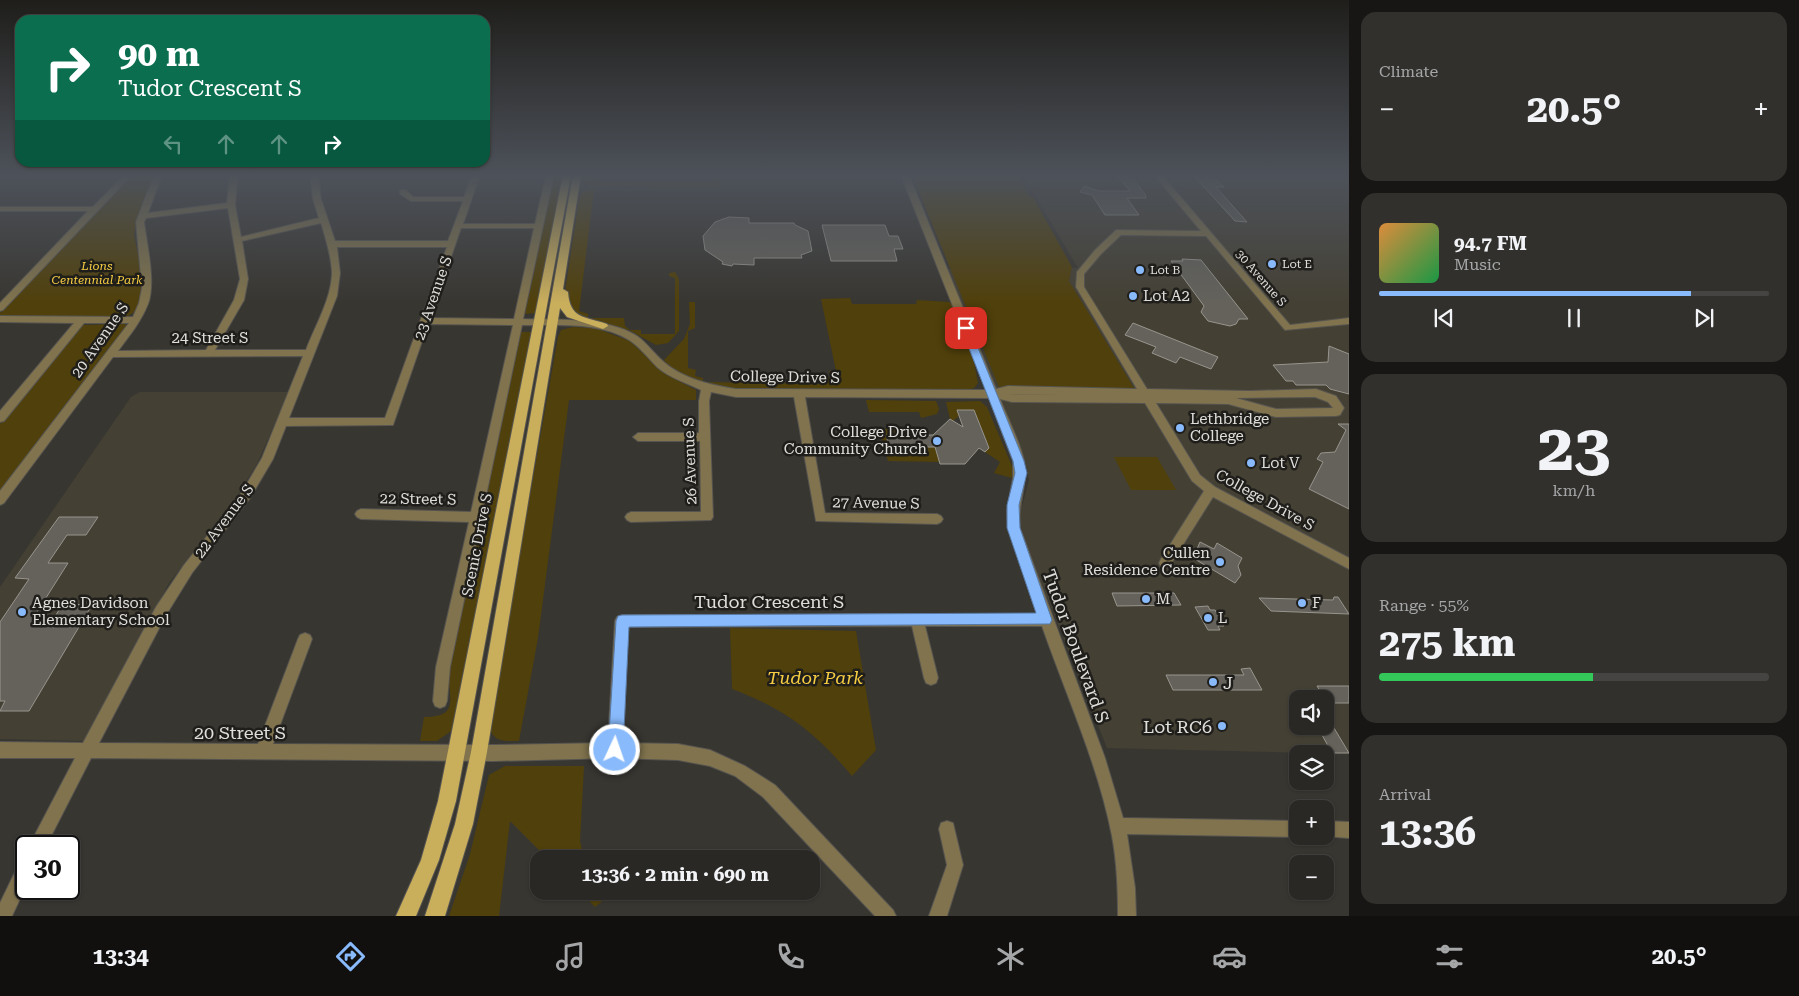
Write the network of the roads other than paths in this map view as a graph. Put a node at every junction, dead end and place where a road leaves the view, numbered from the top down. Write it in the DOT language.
graph roads {
  1 [pos="87,218"];
  2 [pos="141,218"];
  3 [pos="233,218"];
  4 [pos="461,218"];
  5 [pos="541,218"];
  6 [pos="560,218"];
  7 [pos="571,218"];
  8 [pos="922,218"];
  9 [pos="1194,218"];
  10 [pos="323,220"];
  11 [pos="458,226"];
  12 [pos="539,226"];
  13 [pos="1207,234"];
  14 [pos="237,240"];
  15 [pos="567,243"];
  16 [pos="332,244"];
  17 [pos="452,244"];
  18 [pos="0,308"];
  19 [pos="0,319"];
  20 [pos="82,319"];
  21 [pos="136,320"];
  22 [pos="425,321"];
  23 [pos="1349,321"];
  24 [pos="518,322"];
  25 [pos="545,322"];
  26 [pos="603,326"];
  27 [pos="209,353"];
  28 [pos="310,353"];
  29 [pos="111,354"];
  30 [pos="707,388"];
  31 [pos="799,394"];
  32 [pos="991,394"];
  33 [pos="1146,394"];
  34 [pos="1250,395"];
  35 [pos="1255,407"];
  36 [pos="0,418"];
  37 [pos="282,422"];
  38 [pos="638,437"];
  39 [pos="704,437"];
  40 [pos="1211,490"];
  41 [pos="0,500"];
  42 [pos="361,514"];
  43 [pos="475,517"];
  44 [pos="630,517"];
  45 [pos="937,519"];
  46 [pos="1165,563"];
  47 [pos="1349,564"];
  48 [pos="916,620"];
  49 [pos="1045,620"];
  50 [pos="305,639"];
  51 [pos="931,678"];
  52 [pos="440,701"];
  53 [pos="0,750"];
  54 [pos="89,750"];
  55 [pos="615,750"];
  56 [pos="263,751"];
  57 [pos="457,752"];
  58 [pos="479,752"];
  59 [pos="1119,826"];
  60 [pos="947,829"];
  61 [pos="1289,829"];
  62 [pos="1334,829"];
  63 [pos="1349,830"];
  64 [pos="43,835"];
  65 [pos="15,892"];
  66 [pos="4,916"];
  67 [pos="406,916"];
  68 [pos="435,916"];
  69 [pos="887,916"];
  70 [pos="938,916"];
  71 [pos="1127,916"];
  1 -- 18 [label="street"];
  2 -- 21 [label="street, 20 Avenue S"];
  3 -- 14 [label="street"];
  4 -- 11 [label="street, 23 Avenue S"];
  5 -- 12 [label="street, Scenic Drive S"];
  6 -- 25 [label="main road, Scenic Drive S"];
  7 -- 15 [label="main road, Scenic Drive S"];
  8 -- 32 [label="street, Tudor Boulevard S"];
  9 -- 13 [label="street, 30 Avenue S"];
  10 -- 14 [label="street"];
  10 -- 16 [label="street, 22 Avenue S"];
  11 -- 12 [label="street"];
  11 -- 17 [label="street, 23 Avenue S"];
  12 -- 24 [label="street, Scenic Drive S"];
  13 -- 23 [label="street, 30 Avenue S"];
  13 -- 33 [label="street, College Drive S"];
  14 -- 27 [label="street"];
  15 -- 25 [label="main road, Scenic Drive S"];
  15 -- 26 [label="main road"];
  16 -- 17 [label="street"];
  16 -- 28 [label="street, 22 Avenue S"];
  17 -- 22 [label="street, 23 Avenue S"];
  19 -- 20 [label="street"];
  20 -- 21 [label="street"];
  20 -- 36 [label="street, 20 Avenue S"];
  21 -- 29 [label="street, 20 Avenue S"];
  22 -- 24 [label="street"];
  22 -- 37 [label="street, 23 Avenue S"];
  24 -- 25 [label="street"];
  24 -- 43 [label="street, Scenic Drive S"];
  25 -- 26 [label="street, College Drive S"];
  25 -- 57 [label="main road, Scenic Drive S"];
  25 -- 58 [label="main road, Scenic Drive S"];
  26 -- 30 [label="street, College Drive S"];
  27 -- 28 [label="street, 24 Street S"];
  27 -- 29 [label="street, 24 Street S"];
  28 -- 37 [label="street, 22 Avenue S"];
  29 -- 41 [label="street, 20 Avenue S"];
  30 -- 31 [label="street, College Drive S"];
  30 -- 39 [label="street, 26 Avenue S"];
  31 -- 32 [label="street, College Drive S"];
  31 -- 45 [label="street, 27 Avenue S"];
  32 -- 33 [label="street, College Drive S"];
  32 -- 49 [label="street, Tudor Boulevard S"];
  33 -- 34 [label="street, College Drive S"];
  33 -- 35 [label="street, College Drive S"];
  33 -- 40 [label="street, College Drive S"];
  34 -- 35 [label="street"];
  34 -- 35 [label="street, College Drive S"];
  37 -- 54 [label="street, 22 Avenue S"];
  38 -- 39 [label="street"];
  39 -- 44 [label="street, 26 Avenue S"];
  40 -- 46 [label="street"];
  40 -- 47 [label="street, College Drive S"];
  42 -- 43 [label="street, 22 Street S"];
  43 -- 52 [label="street, Scenic Drive S"];
  48 -- 49 [label="street, Tudor Crescent S"];
  48 -- 51 [label="street"];
  48 -- 55 [label="street, Tudor Crescent S"];
  49 -- 59 [label="street, Tudor Boulevard S"];
  50 -- 56 [label="street"];
  53 -- 54 [label="street, 20 Street S"];
  54 -- 56 [label="street, 20 Street S"];
  54 -- 64 [label="street, 22 Avenue S"];
  55 -- 58 [label="street"];
  55 -- 69 [label="street"];
  56 -- 57 [label="street, 20 Street S"];
  57 -- 58 [label="street, 20 Street S"];
  57 -- 67 [label="main road, Scenic Drive S"];
  58 -- 68 [label="main road, Scenic Drive S"];
  59 -- 61 [label="street"];
  59 -- 71 [label="street, Tudor Boulevard S"];
  60 -- 70 [label="street"];
  62 -- 63 [label="street"];
  65 -- 66 [label="street"];
}
